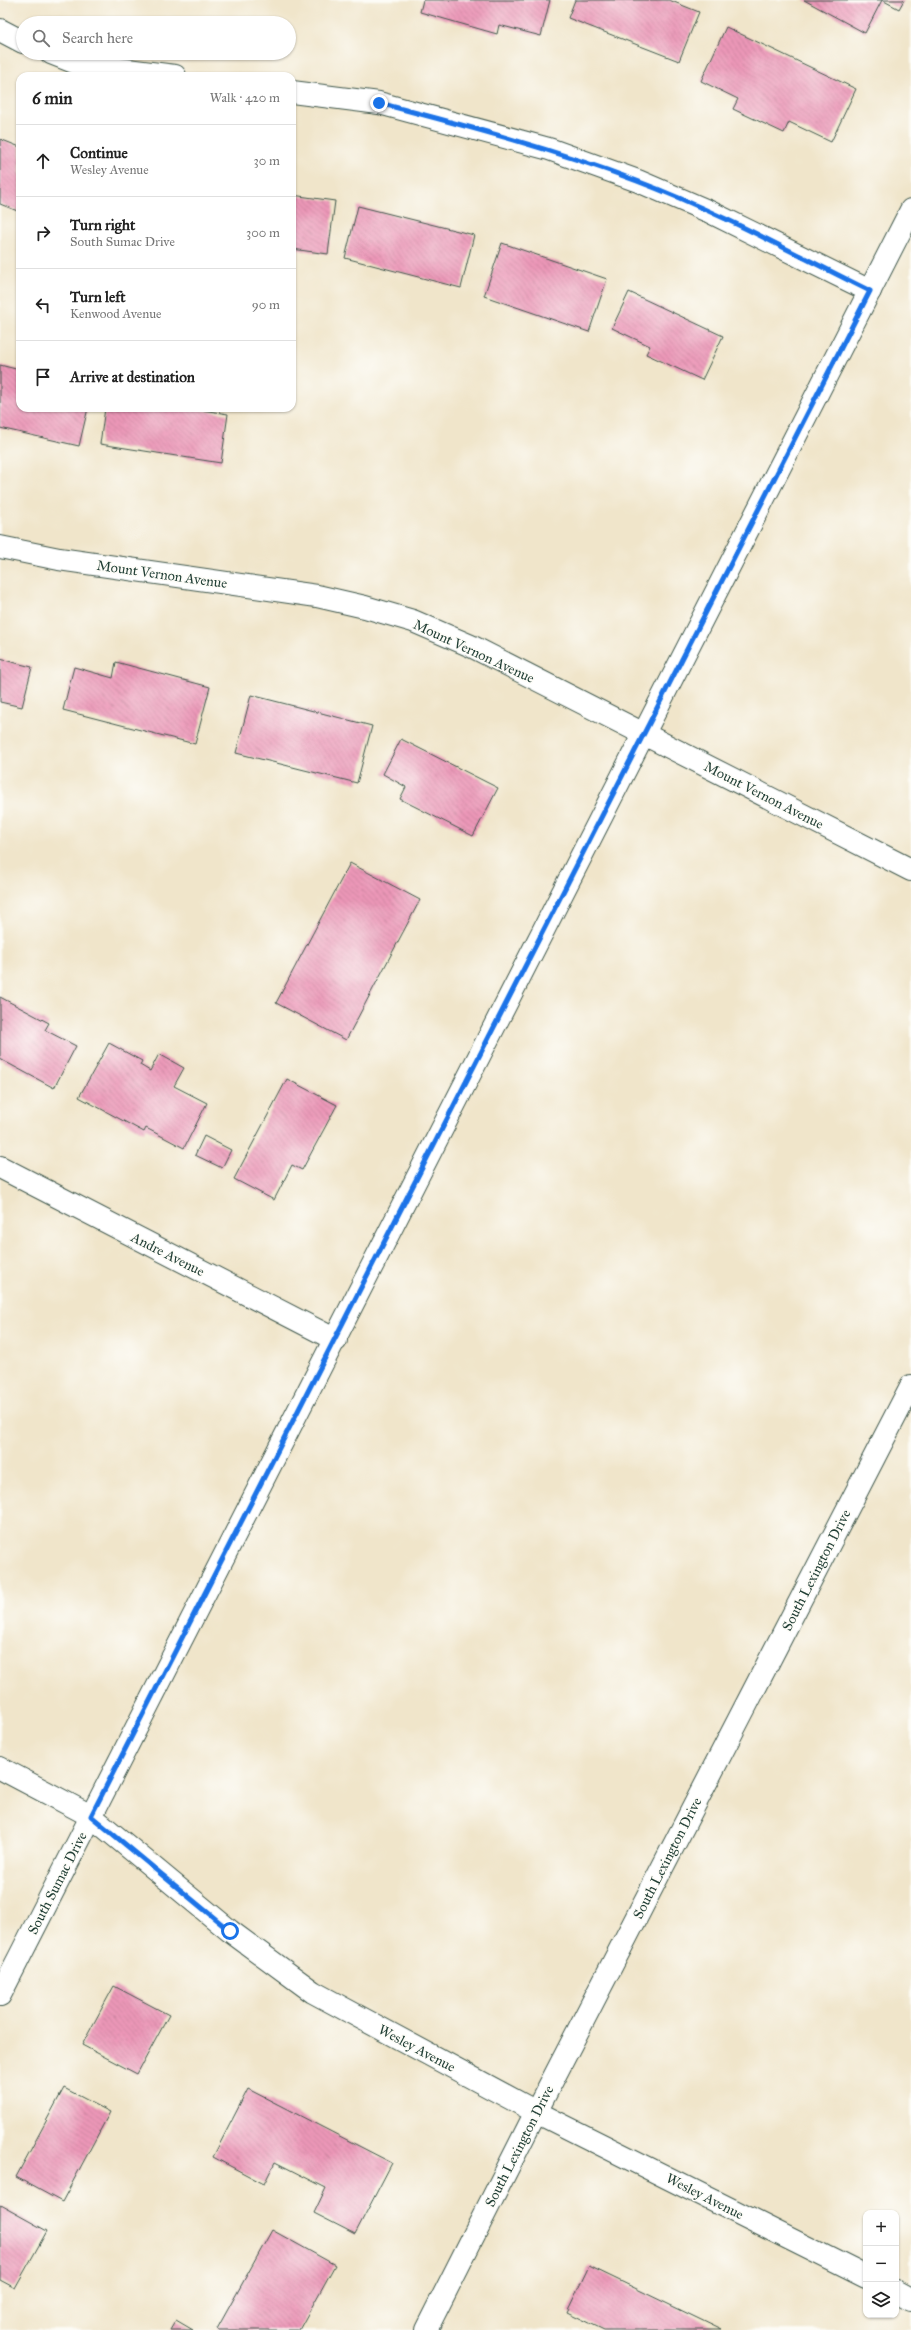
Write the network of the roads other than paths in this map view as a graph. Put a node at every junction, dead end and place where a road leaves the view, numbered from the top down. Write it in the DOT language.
graph roads {
  1 [pos="0,30"];
  2 [pos="16,38"];
  3 [pos="69,60"];
  4 [pos="143,72"];
  5 [pos="296,93"];
  6 [pos="911,210"];
  7 [pos="870,291"];
  8 [pos="0,546"];
  9 [pos="644,734"];
  10 [pos="911,870"];
  11 [pos="0,1167"];
  12 [pos="336,1340"];
  13 [pos="911,1386"];
  14 [pos="0,1768"];
  15 [pos="91,1816"];
  16 [pos="0,1995"];
  17 [pos="536,2112"];
  18 [pos="863,2276"];
  19 [pos="899,2294"];
  20 [pos="911,2300"];
  21 [pos="426,2330"];
  1 -- 2 [label="street"];
  3 -- 4 [label="street"];
  5 -- 7 [label="street"];
  6 -- 7 [label="street, South Sumac Drive"];
  7 -- 9 [label="street, South Sumac Drive"];
  8 -- 9 [label="street, Mount Vernon Avenue"];
  9 -- 10 [label="street, Mount Vernon Avenue"];
  9 -- 12 [label="street, South Sumac Drive"];
  11 -- 12 [label="street, Andre Avenue"];
  12 -- 15 [label="street, South Sumac Drive"];
  13 -- 17 [label="street, South Lexington Drive"];
  14 -- 15 [label="street, Wesley Avenue"];
  15 -- 16 [label="street, South Sumac Drive"];
  15 -- 17 [label="street, Wesley Avenue"];
  17 -- 18 [label="street, Wesley Avenue"];
  17 -- 21 [label="street, South Lexington Drive"];
  19 -- 20 [label="street"];
}
